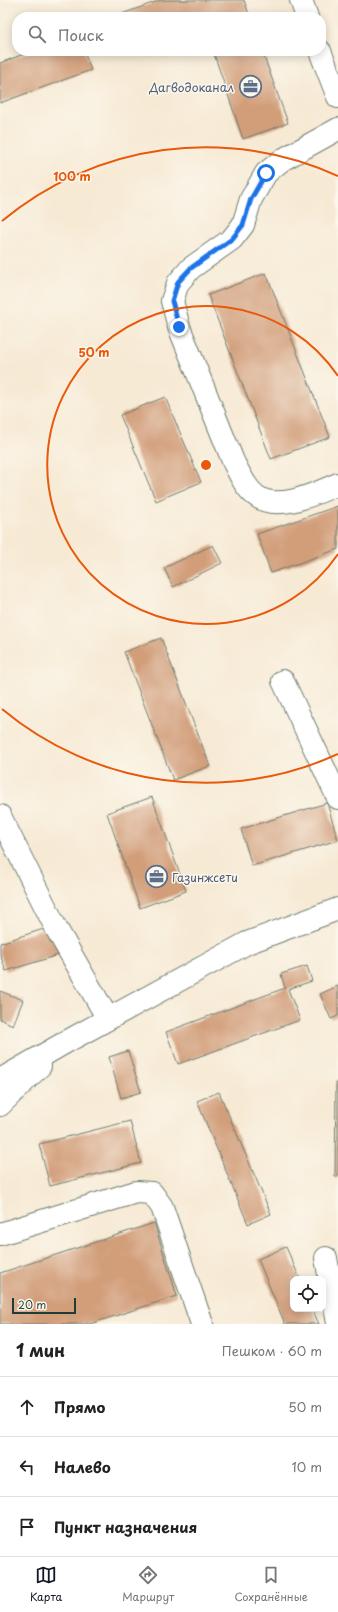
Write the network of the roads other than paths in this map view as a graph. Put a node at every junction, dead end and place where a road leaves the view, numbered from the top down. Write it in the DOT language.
graph roads {
  1 [pos="301,0"];
  2 [pos="305,12"];
  3 [pos="322,56"];
  4 [pos="338,97"];
  5 [pos="338,129"];
  6 [pos="338,484"];
  7 [pos="283,681"];
  8 [pos="338,798"];
  9 [pos="0,816"];
  10 [pos="338,908"];
  11 [pos="108,1019"];
  12 [pos="66,1042"];
  13 [pos="0,1080"];
  14 [pos="0,1105"];
  15 [pos="0,1234"];
  16 [pos="326,1258"];
  17 [pos="338,1323"];
  18 [pos="202,1324"];
  1 -- 2 [label="street"];
  3 -- 4 [label="street"];
  5 -- 6 [label="street"];
  7 -- 8 [label="street"];
  9 -- 11 [label="street"];
  10 -- 11 [label="street"];
  11 -- 12 [label="street"];
  12 -- 13 [label="street"];
  12 -- 14 [label="street"];
  15 -- 18 [label="street"];
  16 -- 17 [label="street"];
}
